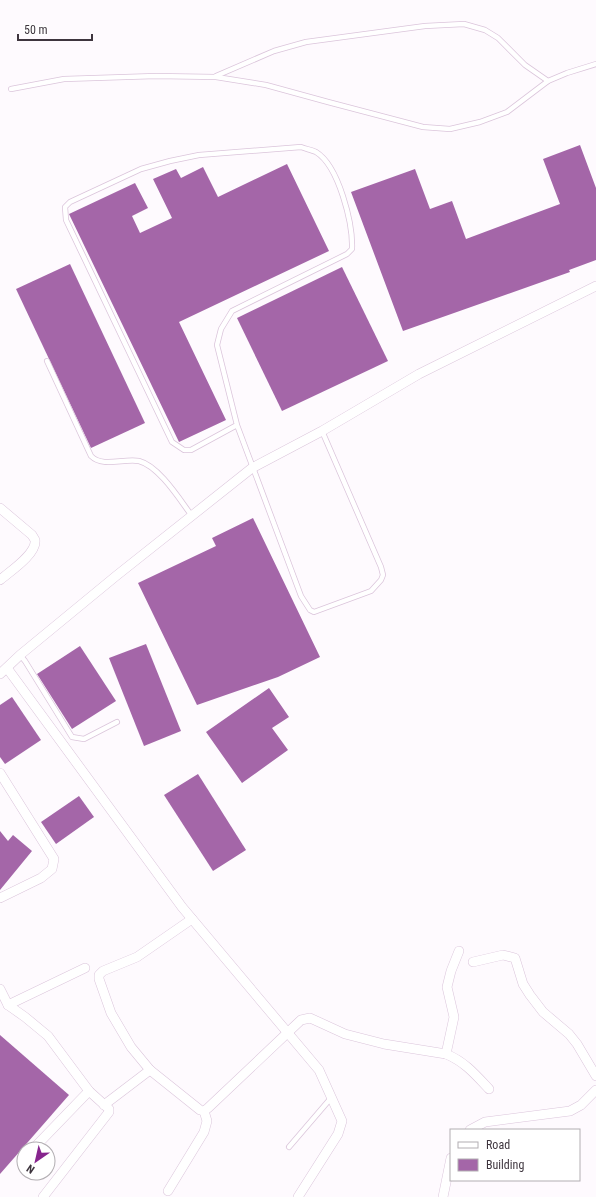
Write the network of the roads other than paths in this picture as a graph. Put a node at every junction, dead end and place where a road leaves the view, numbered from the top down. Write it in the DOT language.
graph roads {
  1 [pos="596,64"];
  2 [pos="216,76"];
  3 [pos="548,81"];
  4 [pos="11,89"];
  5 [pos="596,286"];
  6 [pos="47,361"];
  7 [pos="237,425"];
  8 [pos="322,431"];
  9 [pos="252,468"];
  10 [pos="0,508"];
  11 [pos="192,516"];
  12 [pos="0,580"];
  13 [pos="20,655"];
  14 [pos="3,671"];
  15 [pos="117,722"];
  16 [pos="0,773"];
  17 [pos="0,898"];
  18 [pos="192,919"];
  19 [pos="459,951"];
  20 [pos="473,962"];
  21 [pos="85,968"];
  22 [pos="0,989"];
  23 [pos="8,1005"];
  24 [pos="288,1032"];
  25 [pos="446,1054"];
  26 [pos="150,1070"];
  27 [pos="596,1076"];
  28 [pos="489,1089"];
  29 [pos="596,1090"];
  30 [pos="89,1091"];
  31 [pos="331,1098"];
  32 [pos="104,1105"];
  33 [pos="204,1111"];
  34 [pos="472,1129"];
  35 [pos="41,1141"];
  36 [pos="289,1147"];
  37 [pos="450,1162"];
  38 [pos="168,1192"];
  39 [pos="43,1197"];
  40 [pos="298,1197"];
  41 [pos="442,1197"];
  1 -- 3 [label="lane"];
  2 -- 3 [label="lane"];
  2 -- 3 [label="lane"];
  2 -- 4 [label="lane"];
  5 -- 8 [label="street"];
  6 -- 11 [label="lane"];
  7 -- 7 [label="lane"];
  7 -- 9 [label="lane"];
  8 -- 9 [label="street"];
  8 -- 9 [label="lane"];
  9 -- 11 [label="street"];
  10 -- 12 [label="street"];
  11 -- 13 [label="street"];
  13 -- 14 [label="street"];
  13 -- 15 [label="lane"];
  14 -- 18 [label="street"];
  16 -- 17 [label="street"];
  18 -- 24 [label="street"];
  18 -- 26 [label="street"];
  19 -- 25 [label="street"];
  20 -- 27 [label="street"];
  21 -- 23 [label="street"];
  22 -- 23 [label="street"];
  23 -- 30 [label="street"];
  24 -- 25 [label="street"];
  24 -- 31 [label="street"];
  24 -- 33 [label="street"];
  25 -- 28 [label="street"];
  26 -- 32 [label="street"];
  26 -- 33 [label="street"];
  29 -- 34 [label="street"];
  30 -- 32 [label="street"];
  30 -- 35 [label="street"];
  31 -- 36 [label="lane"];
  31 -- 40 [label="street"];
  32 -- 39 [label="street"];
  33 -- 38 [label="street"];
  37 -- 41 [label="street"];
}
